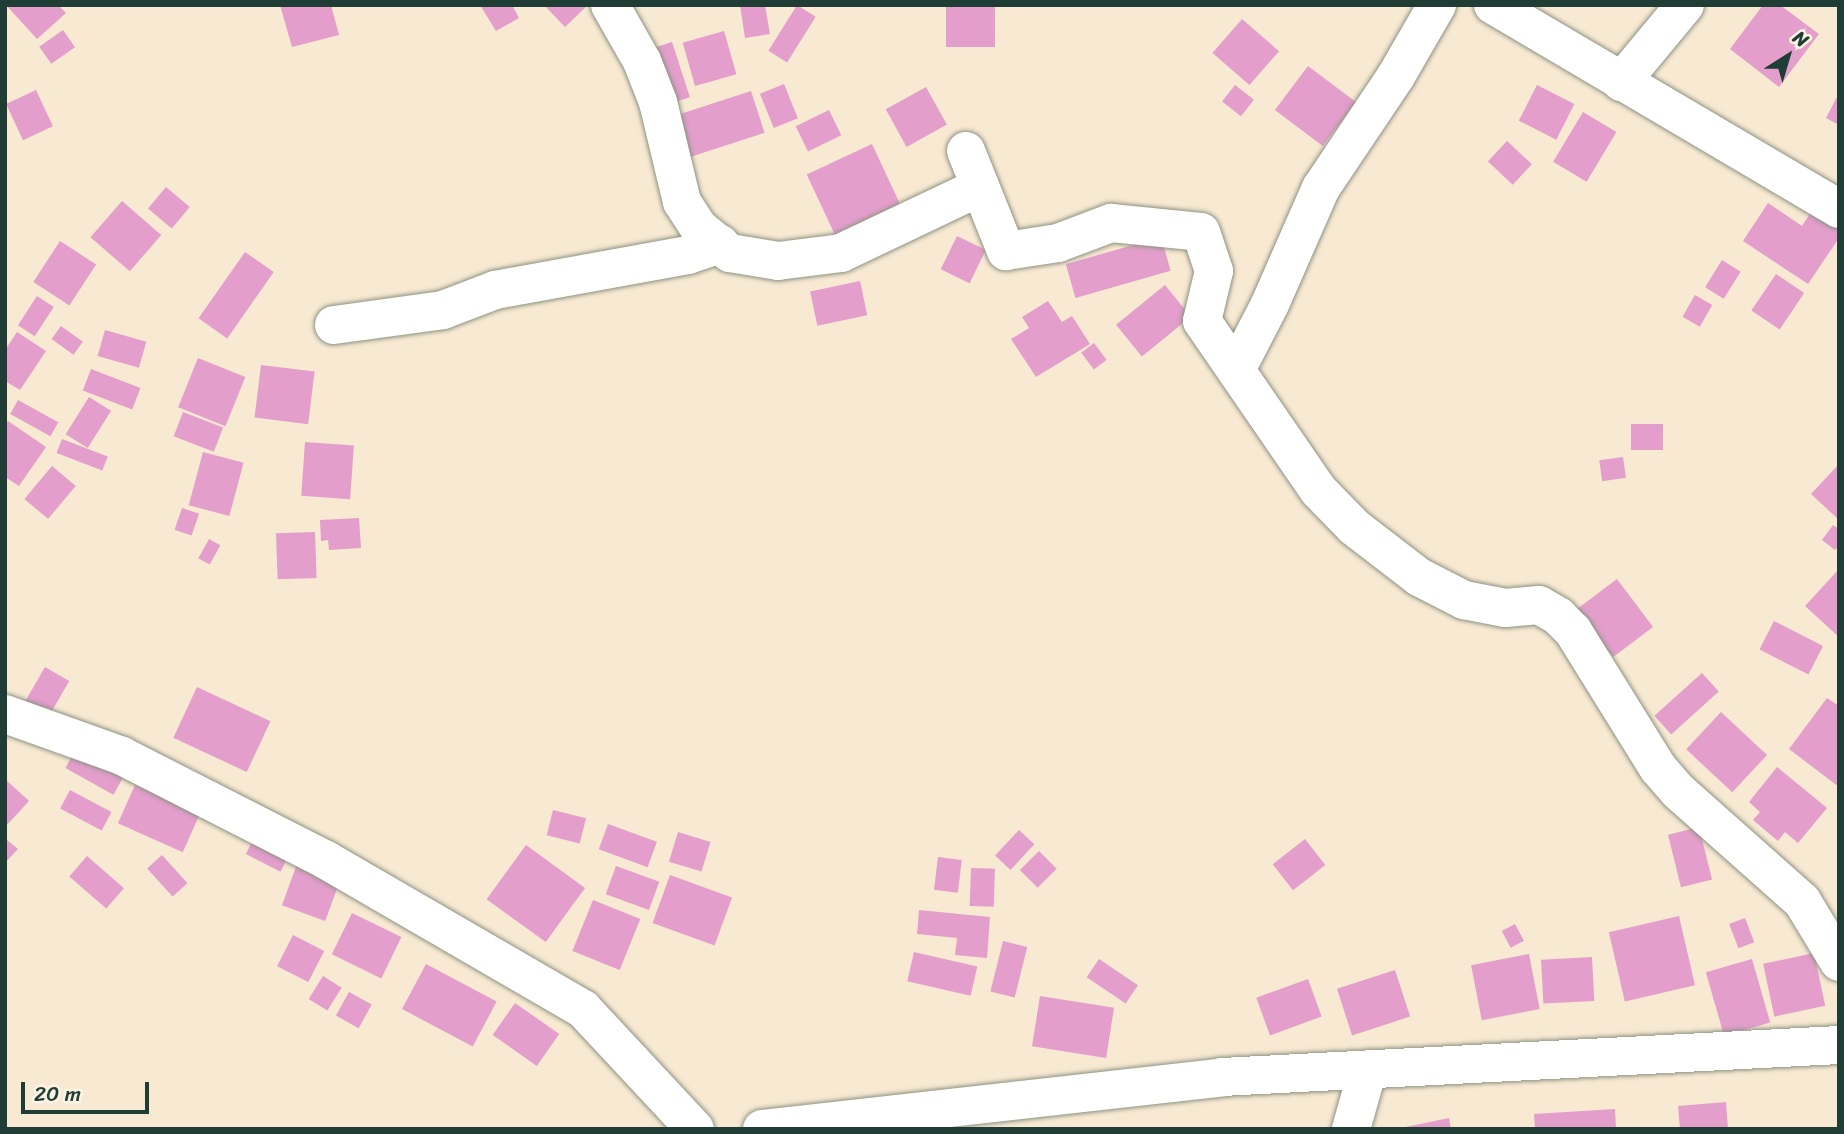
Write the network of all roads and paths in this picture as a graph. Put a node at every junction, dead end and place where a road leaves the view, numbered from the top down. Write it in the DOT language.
graph roads {
  1 [pos="610,5"];
  2 [pos="1437,5"];
  3 [pos="1493,5"];
  4 [pos="1685,5"];
  5 [pos="1621,82"];
  6 [pos="966,152"];
  7 [pos="980,187"];
  8 [pos="1839,209"];
  9 [pos="720,244"];
  10 [pos="334,325"];
  11 [pos="1236,370"];
  12 [pos="5,714"];
  13 [pos="1839,962"];
  14 [pos="1839,1045"];
  15 [pos="1368,1069"];
  16 [pos="695,1129"];
  17 [pos="762,1129"];
  18 [pos="1350,1129"];
  1 -- 9 [label="street"];
  2 -- 11 [label="street"];
  3 -- 5 [label="street"];
  4 -- 5 [label="street"];
  5 -- 8 [label="street"];
  6 -- 7 [label="street"];
  7 -- 9 [label="street"];
  7 -- 11 [label="street"];
  9 -- 10 [label="street"];
  11 -- 13 [label="street"];
  12 -- 16 [label="street"];
  14 -- 15 [label="street"];
  15 -- 17 [label="street"];
  15 -- 18 [label="street"];
}
